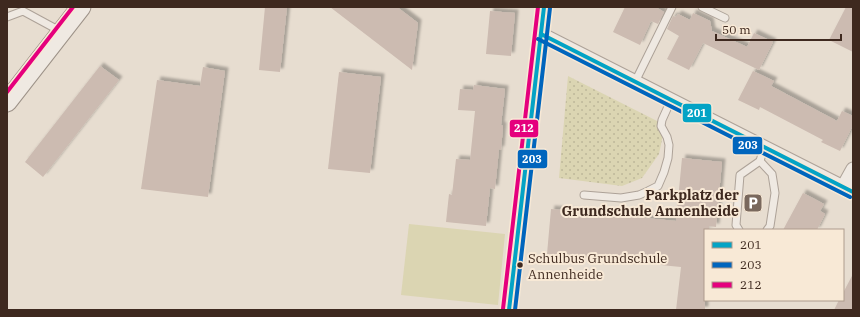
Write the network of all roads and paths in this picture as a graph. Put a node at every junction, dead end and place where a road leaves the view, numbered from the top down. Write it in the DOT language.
graph roads {
  1 [pos="81,7"];
  2 [pos="544,7"];
  3 [pos="672,7"];
  4 [pos="702,7"];
  5 [pos="7,17"];
  6 [pos="725,18"];
  7 [pos="62,32"];
  8 [pos="541,34"];
  9 [pos="635,82"];
  10 [pos="671,100"];
  11 [pos="7,102"];
  12 [pos="764,147"];
  13 [pos="760,161"];
  14 [pos="853,169"];
  15 [pos="848,190"];
  16 [pos="584,196"];
  17 [pos="738,229"];
  18 [pos="768,229"];
  19 [pos="509,310"];
  1 -- 7 [label="street"];
  2 -- 8 [label="street"];
  3 -- 9 [label="lane"];
  4 -- 6 [label="lane"];
  5 -- 7 [label="lane"];
  7 -- 11 [label="street"];
  8 -- 9 [label="street"];
  8 -- 19 [label="street"];
  9 -- 10 [label="street"];
  10 -- 12 [label="street"];
  10 -- 16 [label="lane"];
  12 -- 13 [label="lane"];
  12 -- 15 [label="street"];
  13 -- 17 [label="lane"];
  13 -- 18 [label="lane"];
  14 -- 15 [label="street"];
}
